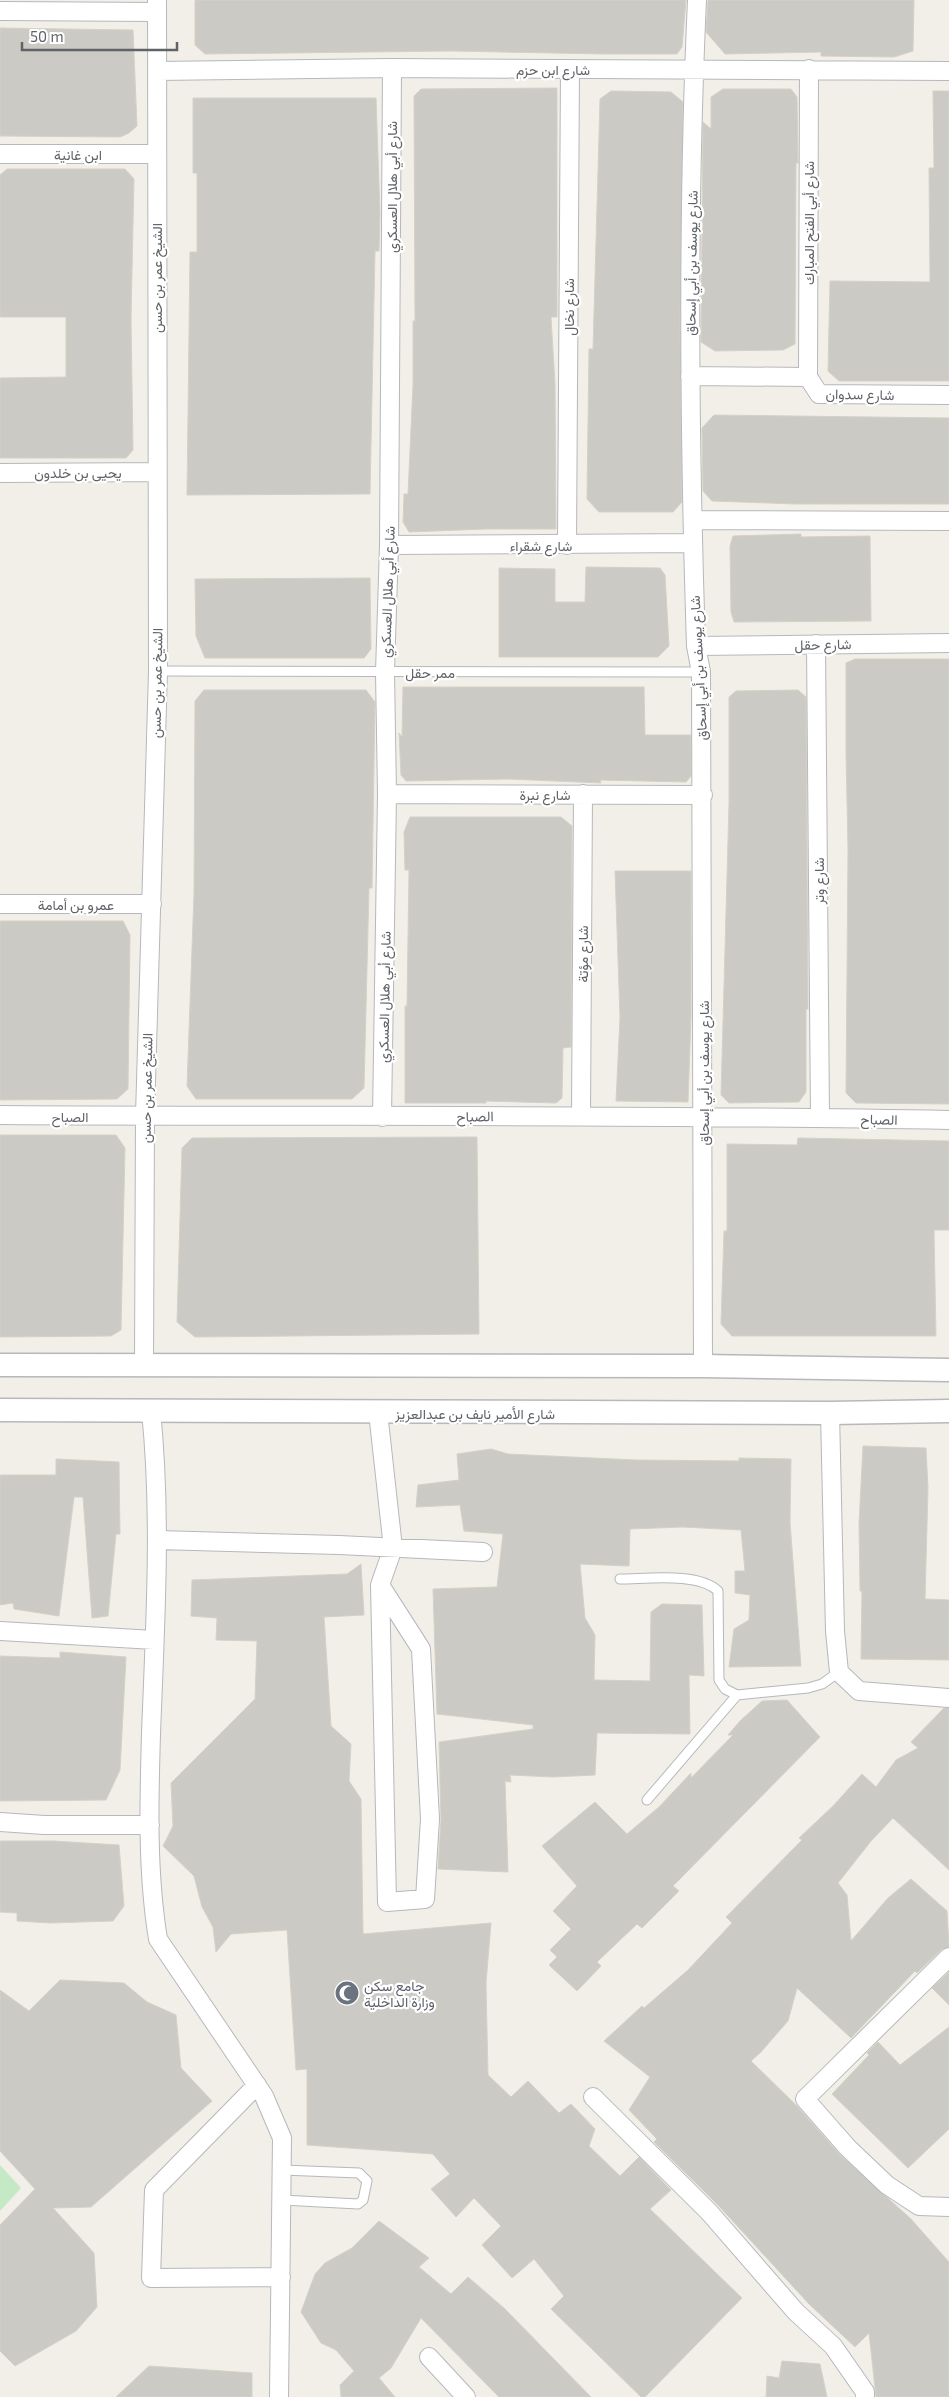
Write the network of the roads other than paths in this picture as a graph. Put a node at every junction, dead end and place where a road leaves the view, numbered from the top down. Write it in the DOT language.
graph roads {
  1 [pos="697,0"];
  2 [pos="157,6"];
  3 [pos="0,10"];
  4 [pos="392,68"];
  5 [pos="570,69"];
  6 [pos="694,69"];
  7 [pos="809,69"];
  8 [pos="157,71"];
  9 [pos="949,71"];
  10 [pos="0,154"];
  11 [pos="156,154"];
  12 [pos="690,376"];
  13 [pos="808,377"];
  14 [pos="949,395"];
  15 [pos="157,472"];
  16 [pos="0,473"];
  17 [pos="692,520"];
  18 [pos="949,521"];
  19 [pos="693,543"];
  20 [pos="389,545"];
  21 [pos="567,545"];
  22 [pos="949,643"];
  23 [pos="816,644"];
  24 [pos="696,646"];
  25 [pos="158,671"];
  26 [pos="385,672"];
  27 [pos="701,672"];
  28 [pos="387,794"];
  29 [pos="583,794"];
  30 [pos="703,795"];
  31 [pos="0,904"];
  32 [pos="152,904"];
  33 [pos="581,1115"];
  34 [pos="0,1116"];
  35 [pos="145,1116"];
  36 [pos="703,1116"];
  37 [pos="382,1117"];
  38 [pos="820,1118"];
  39 [pos="949,1120"];
  40 [pos="0,1365"];
  41 [pos="144,1366"];
  42 [pos="703,1366"];
  43 [pos="949,1370"];
  44 [pos="0,1410"];
  45 [pos="151,1411"];
  46 [pos="949,1411"];
  47 [pos="378,1412"];
  48 [pos="830,1413"];
  49 [pos="158,1540"];
  50 [pos="392,1548"];
  51 [pos="483,1552"];
  52 [pos="620,1579"];
  53 [pos="380,1585"];
  54 [pos="0,1631"];
  55 [pos="154,1640"];
  56 [pos="840,1672"];
  57 [pos="736,1695"];
  58 [pos="949,1698"];
  59 [pos="647,1800"];
  60 [pos="0,1822"];
  61 [pos="150,1825"];
  62 [pos="949,1958"];
  63 [pos="257,2085"];
  64 [pos="593,2097"];
  65 [pos="282,2170"];
  66 [pos="282,2200"];
  67 [pos="949,2207"];
  68 [pos="281,2277"];
  69 [pos="429,2357"];
  70 [pos="280,2397"];
  71 [pos="466,2397"];
  72 [pos="865,2397"];
  1 -- 6 [label="street, شارع يوسف بن أبي إسحاق"];
  2 -- 3 [label="street"];
  2 -- 8 [label="street, الشيخ عمر بن حسن"];
  4 -- 5 [label="street, شارع ابن حزم"];
  4 -- 8 [label="street, شارع ابن حزم"];
  4 -- 20 [label="street, شارع أبي هلال العسكري"];
  5 -- 6 [label="street, شارع ابن حزم"];
  5 -- 21 [label="street, شارع نخال"];
  6 -- 7 [label="street, شارع ابن حزم"];
  6 -- 12 [label="street, شارع يوسف بن أبي إسحاق"];
  7 -- 9 [label="street, شارع ابن حزم"];
  7 -- 13 [label="street, شارع أبي الفتح المبارك"];
  8 -- 11 [label="street, الشيخ عمر بن حسن"];
  10 -- 11 [label="street, ابن غانية"];
  11 -- 15 [label="street, الشيخ عمر بن حسن"];
  12 -- 13 [label="street, شارع سدوان"];
  12 -- 17 [label="street, شارع يوسف بن أبي إسحاق"];
  13 -- 14 [label="street, شارع سدوان"];
  15 -- 16 [label="street, يحيى بن خلدون"];
  15 -- 25 [label="street, الشيخ عمر بن حسن"];
  17 -- 18 [label="street"];
  17 -- 19 [label="street, شارع يوسف بن أبي إسحاق"];
  19 -- 21 [label="street, شارع شقراء"];
  19 -- 24 [label="street, شارع يوسف بن أبي إسحاق"];
  20 -- 21 [label="street, شارع شقراء"];
  20 -- 26 [label="street, شارع أبي هلال العسكري"];
  22 -- 23 [label="street, شارع حقل"];
  23 -- 24 [label="street, شارع حقل"];
  23 -- 38 [label="street, شارع وتر"];
  24 -- 27 [label="street, شارع يوسف بن أبي إسحاق"];
  25 -- 26 [label="lane, ممر حقل"];
  25 -- 32 [label="street, الشيخ عمر بن حسن"];
  26 -- 27 [label="lane, ممر حقل"];
  26 -- 28 [label="street, شارع أبي هلال العسكري"];
  27 -- 30 [label="street, شارع يوسف بن أبي إسحاق"];
  28 -- 29 [label="street, شارع نبرة"];
  28 -- 37 [label="street, شارع أبي هلال العسكري"];
  29 -- 30 [label="street, شارع نبرة"];
  29 -- 33 [label="street, شارع مؤتة"];
  30 -- 36 [label="street, شارع يوسف بن أبي إسحاق"];
  31 -- 32 [label="street, عمرو بن أمامة"];
  32 -- 35 [label="street, الشيخ عمر بن حسن"];
  33 -- 36 [label="street, الصباح"];
  33 -- 37 [label="street, الصباح"];
  34 -- 35 [label="street, الصباح"];
  35 -- 37 [label="street, الصباح"];
  35 -- 41 [label="street, الشيخ عمر بن حسن"];
  36 -- 38 [label="street, الصباح"];
  36 -- 42 [label="street, شارع يوسف بن أبي إسحاق"];
  38 -- 39 [label="street, الصباح"];
  40 -- 41 [label="street"];
  41 -- 42 [label="street"];
  42 -- 43 [label="street"];
  44 -- 45 [label="street, شارع الأمير نايف بن عبدالعزيز"];
  45 -- 47 [label="street, شارع الأمير نايف بن عبدالعزيز"];
  45 -- 49 [label="street"];
  46 -- 48 [label="street, شارع الأمير نايف بن عبدالعزيز"];
  47 -- 48 [label="street, شارع الأمير نايف بن عبدالعزيز"];
  47 -- 50 [label="street"];
  48 -- 56 [label="street"];
  49 -- 50 [label="street"];
  49 -- 55 [label="street"];
  50 -- 51 [label="street"];
  50 -- 53 [label="street"];
  52 -- 57 [label="lane"];
  53 -- 53 [label="street"];
  54 -- 55 [label="street"];
  55 -- 61 [label="street"];
  56 -- 57 [label="lane"];
  56 -- 58 [label="street"];
  57 -- 59 [label="lane"];
  60 -- 61 [label="street"];
  61 -- 63 [label="street"];
  62 -- 67 [label="street"];
  63 -- 65 [label="street"];
  63 -- 68 [label="street"];
  64 -- 72 [label="street"];
  65 -- 66 [label="street"];
  65 -- 66 [label="lane"];
  66 -- 68 [label="street"];
  68 -- 70 [label="street"];
  69 -- 71 [label="street"];
}
